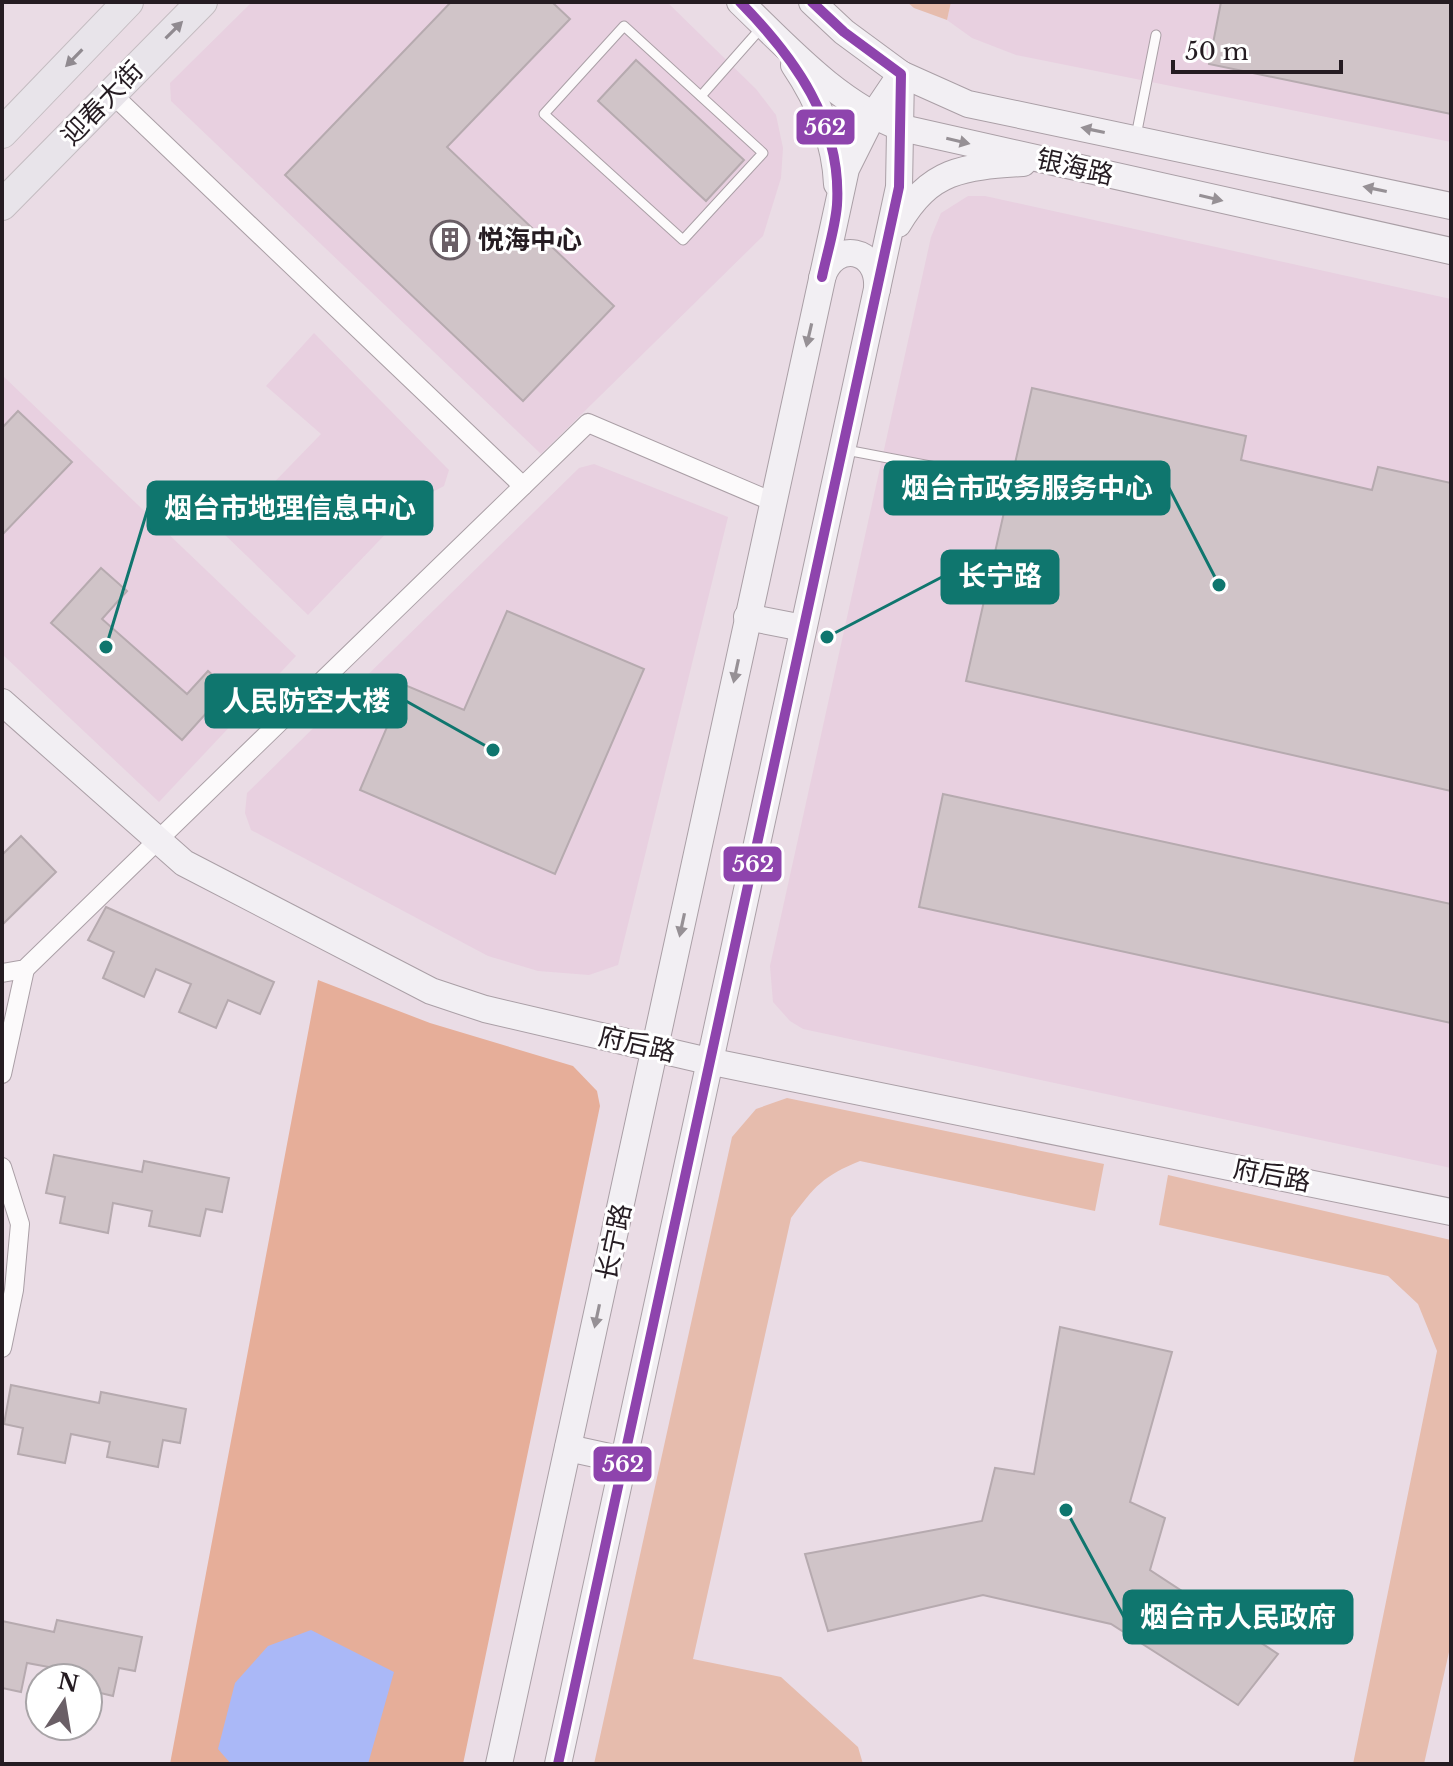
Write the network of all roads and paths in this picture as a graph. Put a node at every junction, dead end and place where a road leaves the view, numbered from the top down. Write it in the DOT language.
graph roads {
  1 [pos="128,2"];
  2 [pos="202,2"];
  3 [pos="740,2"];
  4 [pos="812,2"];
  5 [pos="769,30"];
  6 [pos="1156,35"];
  7 [pos="901,74"];
  8 [pos="111,93"];
  9 [pos="701,96"];
  10 [pos="872,117"];
  11 [pos="902,128"];
  12 [pos="2,133"];
  13 [pos="1135,139"];
  14 [pos="1046,161"];
  15 [pos="838,204"];
  16 [pos="2,205"];
  17 [pos="1451,206"];
  18 [pos="888,241"];
  19 [pos="1451,251"];
  20 [pos="821,284"];
  21 [pos="876,293"];
  22 [pos="842,449"];
  23 [pos="946,469"];
  24 [pos="523,486"];
  25 [pos="771,501"];
  26 [pos="747,617"];
  27 [pos="803,628"];
  28 [pos="2,702"];
  29 [pos="157,841"];
  30 [pos="25,969"];
  31 [pos="2,973"];
  32 [pos="656,1049"];
  33 [pos="708,1061"];
  34 [pos="2,1074"];
  35 [pos="2,1167"];
  36 [pos="1451,1212"];
  37 [pos="2,1348"];
  38 [pos="568,1448"];
  39 [pos="623,1460"];
  40 [pos="499,1764"];
  41 [pos="558,1764"];
  1 -- 12 [label="main road, 迎春大街, one-way"];
  8 -- 2 [label="main road, 迎春大街, one-way"];
  3 -- 5 [label="street, 银海路"];
  4 -- 7 [label="street, 银海路"];
  5 -- 9 [label="lane"];
  5 -- 10 [label="street, 银海路"];
  5 -- 15 [label="street"];
  6 -- 13 [label="lane"];
  7 -- 10 [label="street, 长宁路"];
  7 -- 11 [label="street, 长宁路"];
  13 -- 7 [label="street, 银海路, one-way"];
  8 -- 16 [label="main road, 迎春大街"];
  8 -- 24 [label="street"];
  9 -- 9 [label="lane"];
  10 -- 11 [label="street, 银海路"];
  10 -- 15 [label="street, 长宁路"];
  11 -- 14 [label="street, 银海路, one-way"];
  11 -- 18 [label="street, 长宁路"];
  17 -- 13 [label="street, 银海路, one-way"];
  14 -- 18 [label="street"];
  14 -- 19 [label="street, 银海路, one-way"];
  15 -- 20 [label="street, 长宁路"];
  18 -- 21 [label="street, 长宁路"];
  20 -- 21 [label="street"];
  20 -- 25 [label="street, 长宁路, one-way"];
  21 -- 22 [label="street, 长宁路"];
  22 -- 23 [label="lane"];
  22 -- 27 [label="street, 长宁路"];
  24 -- 25 [label="street"];
  24 -- 29 [label="street"];
  25 -- 26 [label="street, 长宁路"];
  26 -- 27 [label="street"];
  26 -- 32 [label="street, 长宁路, one-way"];
  27 -- 33 [label="street, 长宁路"];
  28 -- 29 [label="street, 府后路"];
  29 -- 30 [label="street"];
  29 -- 32 [label="street, 府后路"];
  30 -- 31 [label="street"];
  30 -- 34 [label="street"];
  32 -- 33 [label="street, 府后路"];
  32 -- 38 [label="street, 长宁路, one-way"];
  33 -- 36 [label="street, 府后路"];
  33 -- 39 [label="street, 长宁路"];
  35 -- 37 [label="street"];
  38 -- 39 [label="street"];
  38 -- 40 [label="street, 长宁路"];
  39 -- 41 [label="street, 长宁路"];
}
